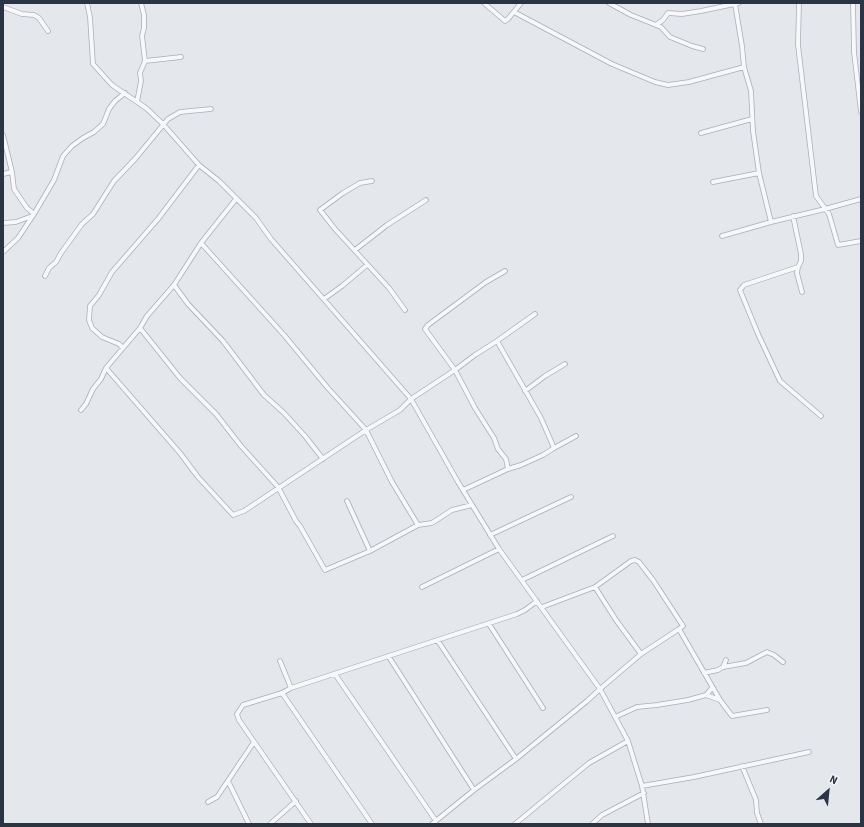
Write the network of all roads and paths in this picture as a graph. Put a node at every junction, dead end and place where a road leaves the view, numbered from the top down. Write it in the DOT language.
graph roads {
  1 [pos="87,3"];
  2 [pos="141,3"];
  3 [pos="484,3"];
  4 [pos="521,3"];
  5 [pos="609,3"];
  6 [pos="799,3"];
  7 [pos="853,3"];
  8 [pos="737,4"];
  9 [pos="3,7"];
  10 [pos="514,12"];
  11 [pos="656,25"];
  12 [pos="48,31"];
  13 [pos="703,49"];
  14 [pos="181,57"];
  15 [pos="145,61"];
  16 [pos="744,68"];
  17 [pos="125,93"];
  18 [pos="137,102"];
  19 [pos="212,109"];
  20 [pos="861,112"];
  21 [pos="752,119"];
  22 [pos="163,124"];
  23 [pos="701,133"];
  24 [pos="3,135"];
  25 [pos="199,165"];
  26 [pos="12,172"];
  27 [pos="759,173"];
  28 [pos="3,174"];
  29 [pos="372,181"];
  30 [pos="713,182"];
  31 [pos="236,199"];
  32 [pos="861,199"];
  33 [pos="426,200"];
  34 [pos="825,209"];
  35 [pos="33,215"];
  36 [pos="793,216"];
  37 [pos="771,222"];
  38 [pos="3,223"];
  39 [pos="722,236"];
  40 [pos="861,241"];
  41 [pos="201,243"];
  42 [pos="355,250"];
  43 [pos="3,252"];
  44 [pos="367,265"];
  45 [pos="798,267"];
  46 [pos="505,271"];
  47 [pos="45,276"];
  48 [pos="174,284"];
  49 [pos="802,292"];
  50 [pos="324,299"];
  51 [pos="404,310"];
  52 [pos="535,314"];
  53 [pos="140,328"];
  54 [pos="497,342"];
  55 [pos="123,348"];
  56 [pos="565,364"];
  57 [pos="106,368"];
  58 [pos="456,370"];
  59 [pos="525,391"];
  60 [pos="411,399"];
  61 [pos="81,410"];
  62 [pos="820,416"];
  63 [pos="366,430"];
  64 [pos="576,436"];
  65 [pos="554,448"];
  66 [pos="323,459"];
  67 [pos="508,469"];
  68 [pos="278,488"];
  69 [pos="463,490"];
  70 [pos="571,497"];
  71 [pos="347,501"];
  72 [pos="472,505"];
  73 [pos="418,525"];
  74 [pos="490,535"];
  75 [pos="613,536"];
  76 [pos="499,549"];
  77 [pos="370,551"];
  78 [pos="522,580"];
  79 [pos="422,587"];
  80 [pos="595,587"];
  81 [pos="537,601"];
  82 [pos="542,607"];
  83 [pos="489,624"];
  84 [pos="679,629"];
  85 [pos="438,641"];
  86 [pos="641,654"];
  87 [pos="389,657"];
  88 [pos="726,660"];
  89 [pos="280,661"];
  90 [pos="783,662"];
  91 [pos="722,667"];
  92 [pos="704,672"];
  93 [pos="335,674"];
  94 [pos="291,688"];
  95 [pos="712,688"];
  96 [pos="600,689"];
  97 [pos="282,693"];
  98 [pos="706,695"];
  99 [pos="720,700"];
  100 [pos="543,708"];
  101 [pos="767,710"];
  102 [pos="615,717"];
  103 [pos="628,741"];
  104 [pos="254,742"];
  105 [pos="809,752"];
  106 [pos="516,759"];
  107 [pos="742,766"];
  108 [pos="228,781"];
  109 [pos="642,786"];
  110 [pos="474,790"];
  111 [pos="644,793"];
  112 [pos="296,801"];
  113 [pos="208,802"];
  114 [pos="436,821"];
  115 [pos="249,824"];
  116 [pos="270,824"];
  117 [pos="310,824"];
  118 [pos="372,824"];
  119 [pos="432,824"];
  120 [pos="515,824"];
  121 [pos="592,824"];
  122 [pos="648,824"];
  123 [pos="761,824"];
  1 -- 17 [label="street"];
  2 -- 15 [label="street"];
  3 -- 10 [label="street"];
  4 -- 10 [label="street"];
  5 -- 11 [label="street"];
  6 -- 34 [label="street"];
  7 -- 20 [label="street"];
  8 -- 11 [label="street"];
  8 -- 16 [label="street"];
  9 -- 12 [label="street"];
  10 -- 16 [label="street"];
  11 -- 13 [label="street"];
  14 -- 15 [label="street"];
  15 -- 18 [label="street"];
  16 -- 21 [label="street"];
  17 -- 18 [label="street"];
  17 -- 35 [label="street"];
  18 -- 22 [label="street"];
  19 -- 22 [label="street"];
  21 -- 23 [label="street"];
  21 -- 27 [label="street"];
  22 -- 25 [label="street"];
  22 -- 47 [label="street"];
  24 -- 26 [label="street"];
  25 -- 31 [label="street"];
  25 -- 55 [label="street"];
  26 -- 28 [label="street"];
  26 -- 35 [label="street"];
  27 -- 30 [label="street"];
  27 -- 37 [label="street"];
  29 -- 42 [label="street"];
  31 -- 41 [label="street"];
  31 -- 50 [label="street"];
  32 -- 34 [label="street"];
  33 -- 42 [label="street"];
  34 -- 36 [label="street"];
  34 -- 40 [label="street"];
  35 -- 38 [label="street"];
  35 -- 43 [label="street"];
  36 -- 37 [label="street"];
  36 -- 45 [label="street"];
  37 -- 39 [label="street"];
  41 -- 48 [label="street"];
  41 -- 63 [label="street"];
  42 -- 44 [label="street"];
  44 -- 50 [label="street"];
  44 -- 51 [label="street"];
  45 -- 49 [label="street"];
  45 -- 62 [label="street"];
  46 -- 58 [label="street"];
  48 -- 53 [label="street"];
  48 -- 66 [label="street"];
  50 -- 60 [label="street"];
  52 -- 54 [label="street"];
  53 -- 55 [label="street"];
  53 -- 68 [label="street"];
  54 -- 58 [label="street"];
  54 -- 59 [label="street"];
  55 -- 57 [label="street"];
  56 -- 59 [label="street"];
  57 -- 61 [label="street"];
  57 -- 68 [label="street"];
  58 -- 60 [label="street"];
  58 -- 67 [label="street"];
  59 -- 65 [label="street"];
  60 -- 63 [label="street"];
  60 -- 69 [label="street"];
  63 -- 66 [label="street"];
  63 -- 73 [label="street"];
  64 -- 65 [label="street"];
  65 -- 67 [label="street"];
  66 -- 68 [label="street"];
  67 -- 69 [label="street"];
  68 -- 77 [label="street"];
  69 -- 72 [label="street"];
  70 -- 74 [label="street"];
  71 -- 77 [label="street"];
  72 -- 73 [label="street"];
  72 -- 74 [label="street"];
  73 -- 77 [label="street"];
  74 -- 76 [label="street"];
  75 -- 78 [label="street"];
  76 -- 78 [label="street"];
  76 -- 79 [label="street"];
  78 -- 81 [label="street"];
  80 -- 82 [label="street"];
  80 -- 84 [label="street"];
  80 -- 86 [label="street"];
  81 -- 82 [label="street"];
  81 -- 83 [label="street"];
  82 -- 96 [label="street"];
  83 -- 85 [label="street"];
  83 -- 100 [label="street"];
  84 -- 86 [label="street"];
  84 -- 92 [label="street"];
  85 -- 87 [label="street"];
  85 -- 106 [label="street"];
  86 -- 96 [label="street"];
  87 -- 93 [label="street"];
  87 -- 110 [label="street"];
  88 -- 91 [label="street"];
  89 -- 94 [label="street"];
  90 -- 91 [label="street"];
  91 -- 92 [label="street"];
  92 -- 95 [label="street"];
  93 -- 94 [label="street"];
  93 -- 114 [label="street"];
  94 -- 97 [label="street"];
  95 -- 98 [label="street"];
  95 -- 99 [label="street"];
  96 -- 102 [label="street"];
  96 -- 106 [label="street"];
  97 -- 104 [label="street"];
  97 -- 118 [label="street"];
  98 -- 99 [label="street"];
  98 -- 102 [label="street"];
  99 -- 101 [label="street"];
  102 -- 103 [label="street"];
  103 -- 109 [label="street"];
  103 -- 120 [label="street"];
  104 -- 108 [label="street"];
  104 -- 112 [label="street"];
  105 -- 107 [label="street"];
  106 -- 110 [label="street"];
  107 -- 109 [label="street"];
  107 -- 123 [label="street"];
  108 -- 113 [label="street"];
  108 -- 115 [label="street"];
  109 -- 111 [label="street"];
  110 -- 114 [label="street"];
  111 -- 121 [label="street"];
  111 -- 122 [label="street"];
  112 -- 116 [label="street"];
  112 -- 117 [label="street"];
  114 -- 119 [label="street"];
}
